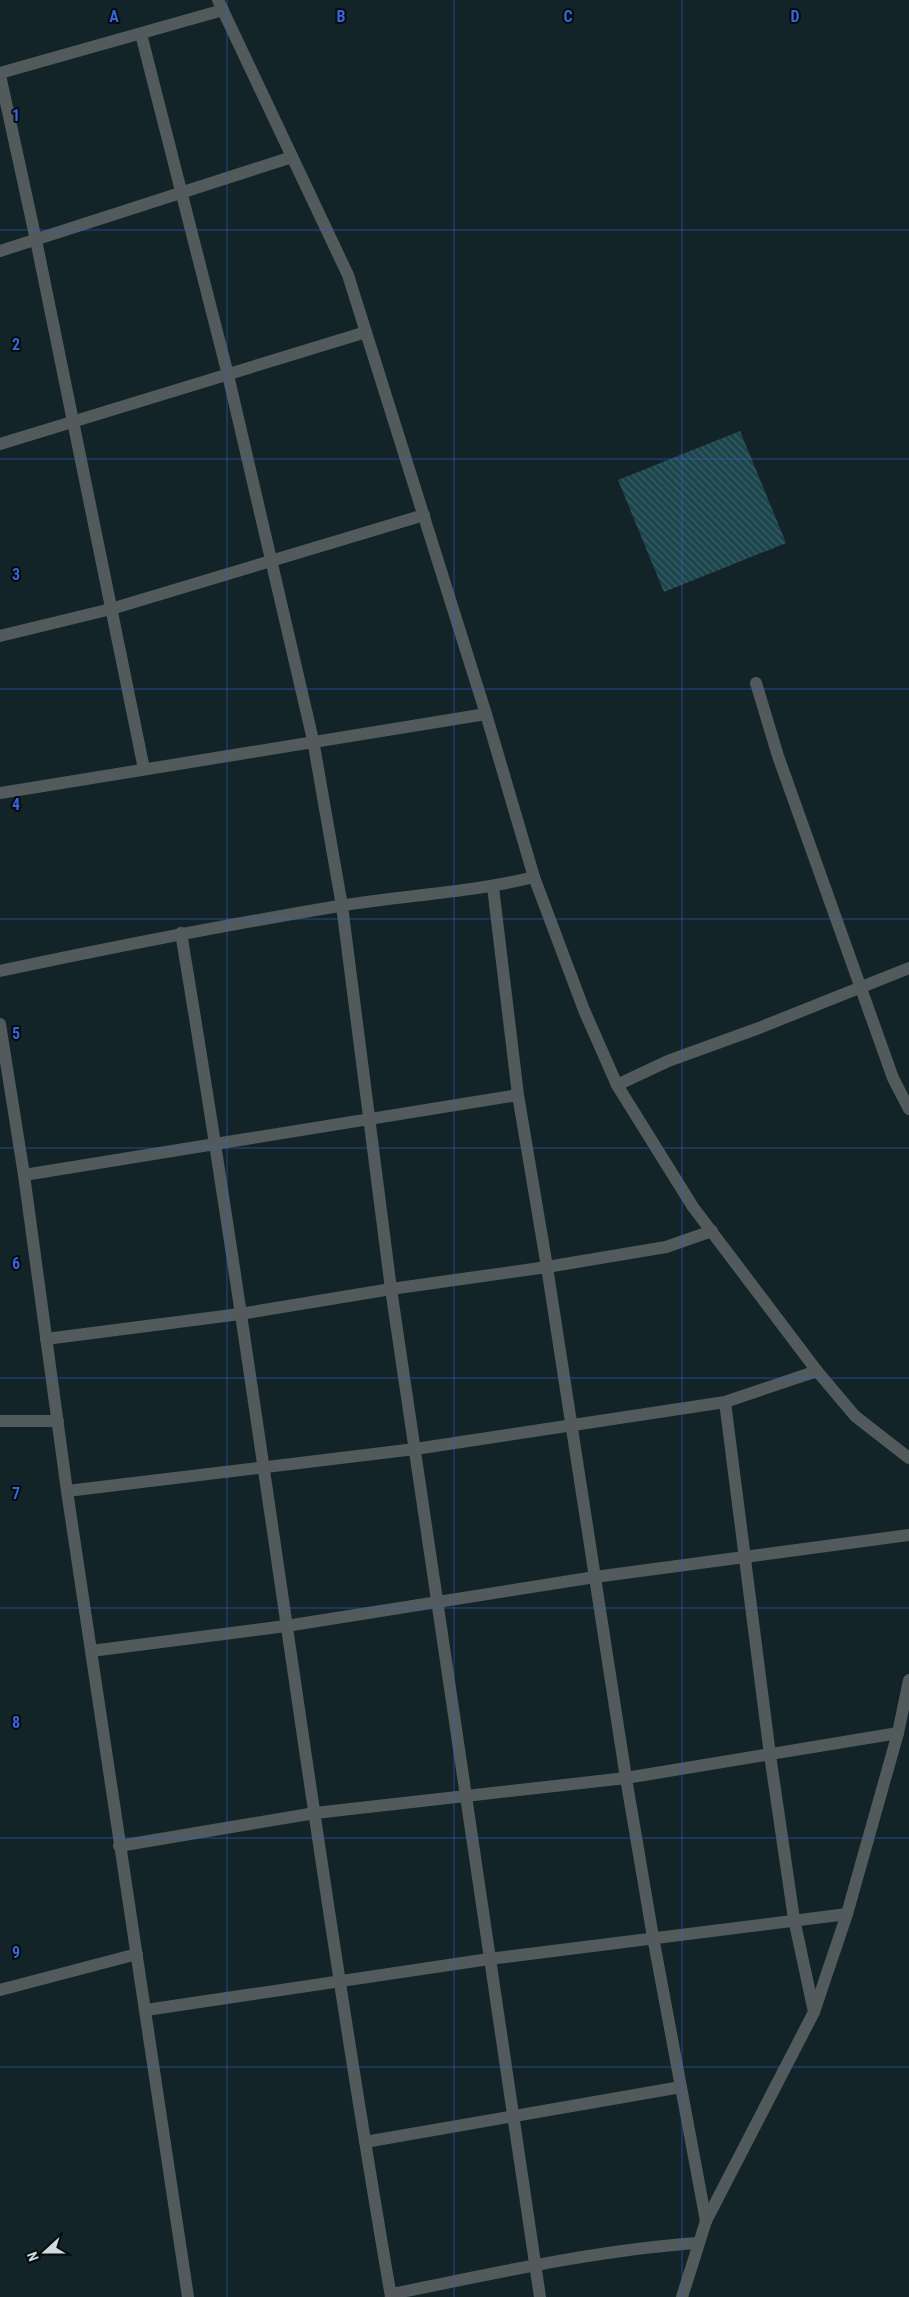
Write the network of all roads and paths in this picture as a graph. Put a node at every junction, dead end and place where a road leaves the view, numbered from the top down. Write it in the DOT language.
graph roads {
  1 [pos="221,5"];
  2 [pos="141,34"];
  3 [pos="0,74"];
  4 [pos="292,157"];
  5 [pos="181,193"];
  6 [pos="36,240"];
  7 [pos="0,251"];
  8 [pos="366,332"];
  9 [pos="228,375"];
  10 [pos="73,422"];
  11 [pos="0,444"];
  12 [pos="424,515"];
  13 [pos="271,562"];
  14 [pos="111,609"];
  15 [pos="0,636"];
  16 [pos="756,683"];
  17 [pos="486,714"];
  18 [pos="313,740"];
  19 [pos="144,769"];
  20 [pos="0,793"];
  21 [pos="534,877"];
  22 [pos="494,887"];
  23 [pos="342,906"];
  24 [pos="182,933"];
  25 [pos="909,968"];
  26 [pos="0,971"];
  27 [pos="861,987"];
  28 [pos="0,1024"];
  29 [pos="617,1085"];
  30 [pos="518,1095"];
  31 [pos="909,1109"];
  32 [pos="370,1119"];
  33 [pos="216,1144"];
  34 [pos="24,1175"];
  35 [pos="712,1231"];
  36 [pos="547,1267"];
  37 [pos="391,1288"];
  38 [pos="240,1314"];
  39 [pos="46,1339"];
  40 [pos="817,1371"];
  41 [pos="725,1402"];
  42 [pos="0,1421"];
  43 [pos="58,1421"];
  44 [pos="572,1425"];
  45 [pos="416,1449"];
  46 [pos="909,1458"];
  47 [pos="262,1467"];
  48 [pos="67,1491"];
  49 [pos="909,1535"];
  50 [pos="745,1556"];
  51 [pos="595,1577"];
  52 [pos="436,1601"];
  53 [pos="286,1626"];
  54 [pos="90,1651"];
  55 [pos="909,1680"];
  56 [pos="898,1733"];
  57 [pos="770,1754"];
  58 [pos="626,1778"];
  59 [pos="465,1796"];
  60 [pos="314,1813"];
  61 [pos="119,1846"];
  62 [pos="847,1914"];
  63 [pos="794,1919"];
  64 [pos="653,1937"];
  65 [pos="137,1954"];
  66 [pos="489,1959"];
  67 [pos="340,1982"];
  68 [pos="0,1990"];
  69 [pos="146,2010"];
  70 [pos="814,2012"];
  71 [pos="681,2087"];
  72 [pos="513,2116"];
  73 [pos="365,2142"];
  74 [pos="706,2221"];
  75 [pos="698,2244"];
  76 [pos="535,2266"];
  77 [pos="391,2295"];
  78 [pos="188,2297"];
  79 [pos="540,2297"];
  80 [pos="682,2297"];
  1 -- 2 [label="street"];
  1 -- 4 [label="street"];
  2 -- 3 [label="street"];
  2 -- 5 [label="street"];
  3 -- 6 [label="street"];
  4 -- 5 [label="street"];
  4 -- 8 [label="street"];
  5 -- 6 [label="street"];
  5 -- 9 [label="street"];
  6 -- 7 [label="street"];
  6 -- 10 [label="street"];
  8 -- 9 [label="street"];
  8 -- 12 [label="street"];
  9 -- 10 [label="street"];
  9 -- 13 [label="street"];
  10 -- 11 [label="street"];
  10 -- 14 [label="street"];
  12 -- 13 [label="street"];
  12 -- 17 [label="street"];
  13 -- 14 [label="street"];
  13 -- 18 [label="street"];
  14 -- 15 [label="street"];
  14 -- 19 [label="street"];
  16 -- 27 [label="street"];
  17 -- 18 [label="street"];
  17 -- 21 [label="street"];
  18 -- 19 [label="street"];
  18 -- 23 [label="street"];
  19 -- 20 [label="street"];
  21 -- 22 [label="street"];
  21 -- 29 [label="street"];
  22 -- 23 [label="street"];
  22 -- 30 [label="street"];
  23 -- 24 [label="street"];
  23 -- 32 [label="street"];
  24 -- 26 [label="street"];
  24 -- 33 [label="street"];
  25 -- 27 [label="street"];
  27 -- 29 [label="street"];
  27 -- 31 [label="street"];
  28 -- 34 [label="street"];
  29 -- 35 [label="street"];
  30 -- 32 [label="street"];
  30 -- 36 [label="street"];
  32 -- 33 [label="street"];
  32 -- 37 [label="street"];
  33 -- 34 [label="street"];
  33 -- 38 [label="street"];
  34 -- 39 [label="street"];
  35 -- 36 [label="street"];
  35 -- 40 [label="street"];
  36 -- 37 [label="street"];
  36 -- 44 [label="street"];
  37 -- 38 [label="street"];
  37 -- 45 [label="street"];
  38 -- 39 [label="street"];
  38 -- 47 [label="street"];
  39 -- 43 [label="street"];
  40 -- 41 [label="street"];
  40 -- 46 [label="street"];
  41 -- 44 [label="street"];
  41 -- 50 [label="street"];
  42 -- 43 [label="street"];
  43 -- 48 [label="street"];
  44 -- 45 [label="street"];
  44 -- 51 [label="street"];
  45 -- 47 [label="street"];
  45 -- 52 [label="street"];
  47 -- 48 [label="street"];
  47 -- 53 [label="street"];
  48 -- 54 [label="street"];
  49 -- 50 [label="street"];
  50 -- 51 [label="street"];
  50 -- 57 [label="street"];
  51 -- 52 [label="street"];
  51 -- 58 [label="street"];
  52 -- 53 [label="street"];
  52 -- 59 [label="street"];
  53 -- 54 [label="street"];
  53 -- 60 [label="street"];
  54 -- 61 [label="street"];
  55 -- 56 [label="street"];
  56 -- 57 [label="street"];
  56 -- 62 [label="street"];
  57 -- 58 [label="street"];
  57 -- 63 [label="street"];
  58 -- 59 [label="street"];
  58 -- 64 [label="street"];
  59 -- 60 [label="street"];
  59 -- 66 [label="street"];
  60 -- 61 [label="street"];
  60 -- 67 [label="street"];
  61 -- 65 [label="street"];
  62 -- 63 [label="street"];
  62 -- 70 [label="street"];
  63 -- 64 [label="street"];
  63 -- 70 [label="street"];
  64 -- 66 [label="street"];
  64 -- 71 [label="street"];
  65 -- 68 [label="street"];
  65 -- 69 [label="street"];
  66 -- 67 [label="street"];
  66 -- 72 [label="street"];
  67 -- 69 [label="street"];
  67 -- 73 [label="street"];
  69 -- 78 [label="street"];
  70 -- 74 [label="street"];
  71 -- 72 [label="street"];
  71 -- 74 [label="street"];
  72 -- 73 [label="street"];
  72 -- 76 [label="street"];
  73 -- 77 [label="street"];
  74 -- 75 [label="street"];
  75 -- 76 [label="street"];
  75 -- 80 [label="street"];
  76 -- 77 [label="street"];
  76 -- 79 [label="street"];
}
